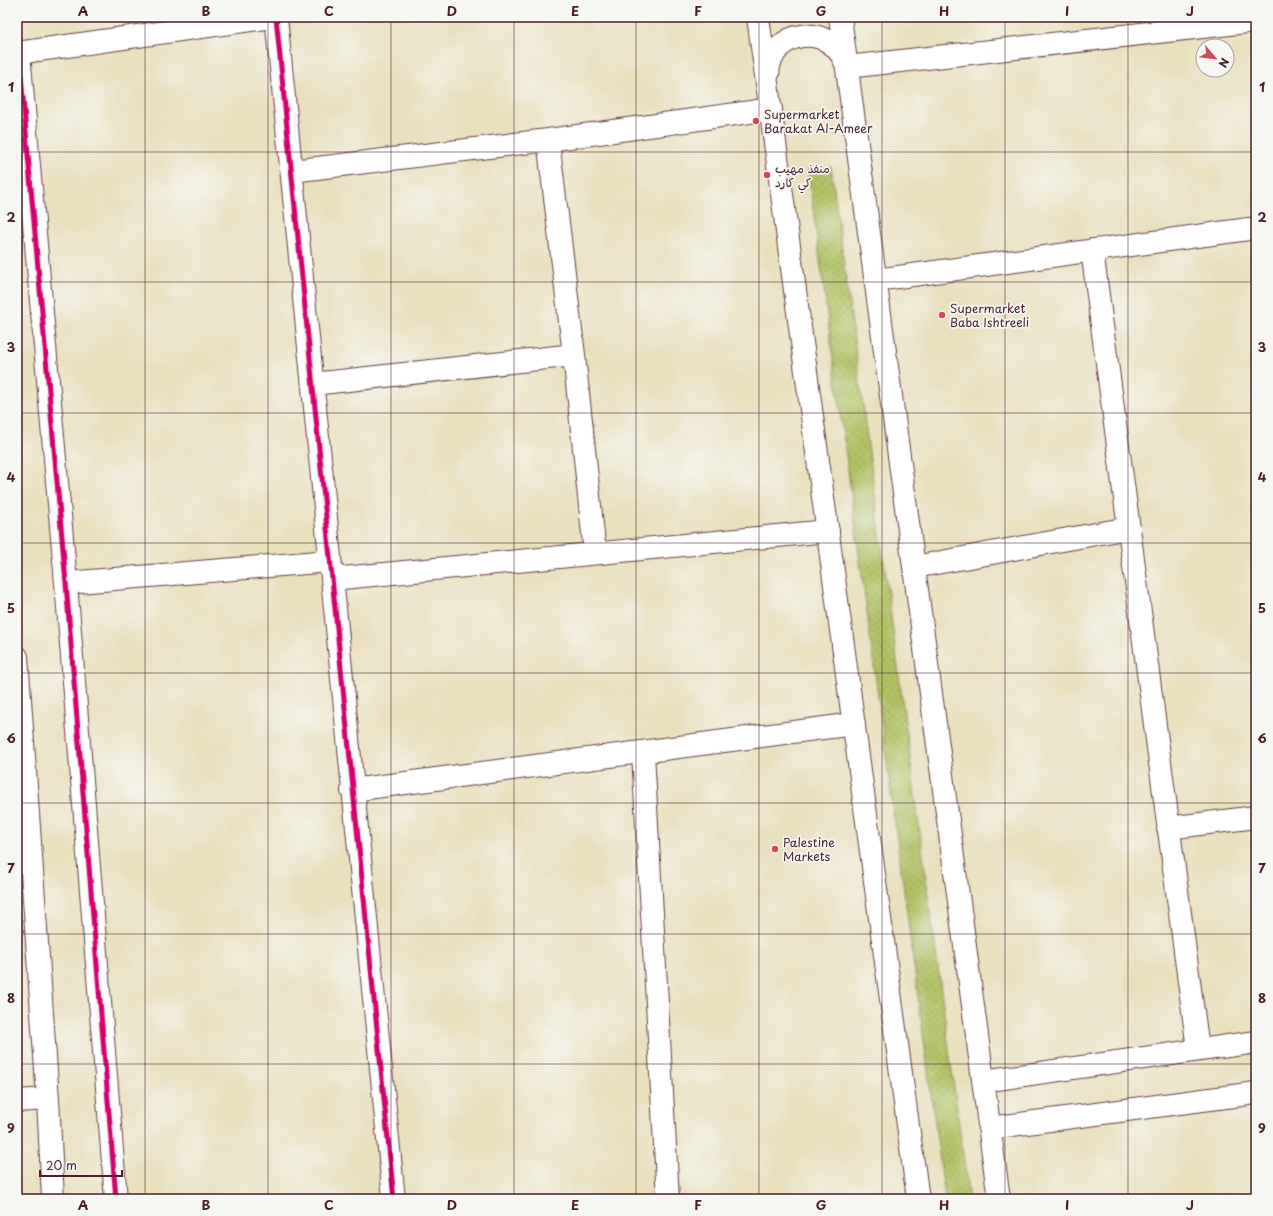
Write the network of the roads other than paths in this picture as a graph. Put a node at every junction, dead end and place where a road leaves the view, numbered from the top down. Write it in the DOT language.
graph roads {
  1 [pos="273,17"];
  2 [pos="276,17"];
  3 [pos="758,17"];
  4 [pos="840,17"];
  5 [pos="1256,21"];
  6 [pos="18,53"];
  7 [pos="847,67"];
  8 [pos="768,79"];
  9 [pos="771,109"];
  10 [pos="548,140"];
  11 [pos="292,171"];
  12 [pos="1256,228"];
  13 [pos="1092,250"];
  14 [pos="876,280"];
  15 [pos="574,355"];
  16 [pos="313,384"];
  17 [pos="1129,528"];
  18 [pos="828,531"];
  19 [pos="595,553"];
  20 [pos="914,566"];
  21 [pos="331,570"];
  22 [pos="66,583"];
  23 [pos="17,657"];
  24 [pos="854,724"];
  25 [pos="643,753"];
  26 [pos="352,790"];
  27 [pos="1256,817"];
  28 [pos="1168,828"];
  29 [pos="1256,1042"];
  30 [pos="1198,1049"];
  31 [pos="983,1081"];
  32 [pos="1256,1092"];
  33 [pos="48,1099"];
  34 [pos="17,1101"];
  35 [pos="990,1128"];
  36 [pos="53,1199"];
  37 [pos="116,1199"];
  38 [pos="394,1199"];
  39 [pos="668,1199"];
  40 [pos="918,1199"];
  41 [pos="999,1199"];
  1 -- 6 [label="street"];
  2 -- 11 [label="street"];
  3 -- 8 [label="street"];
  4 -- 7 [label="street"];
  5 -- 7 [label="street"];
  6 -- 22 [label="street"];
  7 -- 8 [label="street"];
  7 -- 14 [label="street"];
  8 -- 9 [label="street"];
  9 -- 10 [label="street"];
  9 -- 18 [label="street"];
  10 -- 11 [label="street"];
  10 -- 15 [label="street"];
  11 -- 16 [label="street"];
  12 -- 13 [label="street"];
  13 -- 14 [label="street"];
  13 -- 17 [label="street"];
  14 -- 20 [label="street"];
  15 -- 16 [label="street"];
  15 -- 19 [label="street"];
  16 -- 21 [label="street"];
  17 -- 20 [label="street"];
  17 -- 28 [label="street"];
  18 -- 19 [label="street"];
  18 -- 24 [label="street"];
  19 -- 21 [label="street"];
  20 -- 31 [label="street"];
  21 -- 22 [label="street"];
  21 -- 26 [label="street"];
  22 -- 37 [label="street"];
  23 -- 33 [label="street"];
  24 -- 25 [label="street"];
  24 -- 40 [label="street"];
  25 -- 26 [label="street"];
  25 -- 39 [label="street"];
  26 -- 38 [label="street"];
  27 -- 28 [label="street"];
  28 -- 30 [label="street"];
  29 -- 30 [label="street"];
  30 -- 31 [label="street"];
  31 -- 35 [label="street"];
  32 -- 35 [label="street"];
  33 -- 34 [label="street"];
  33 -- 36 [label="street"];
  35 -- 41 [label="street"];
}
